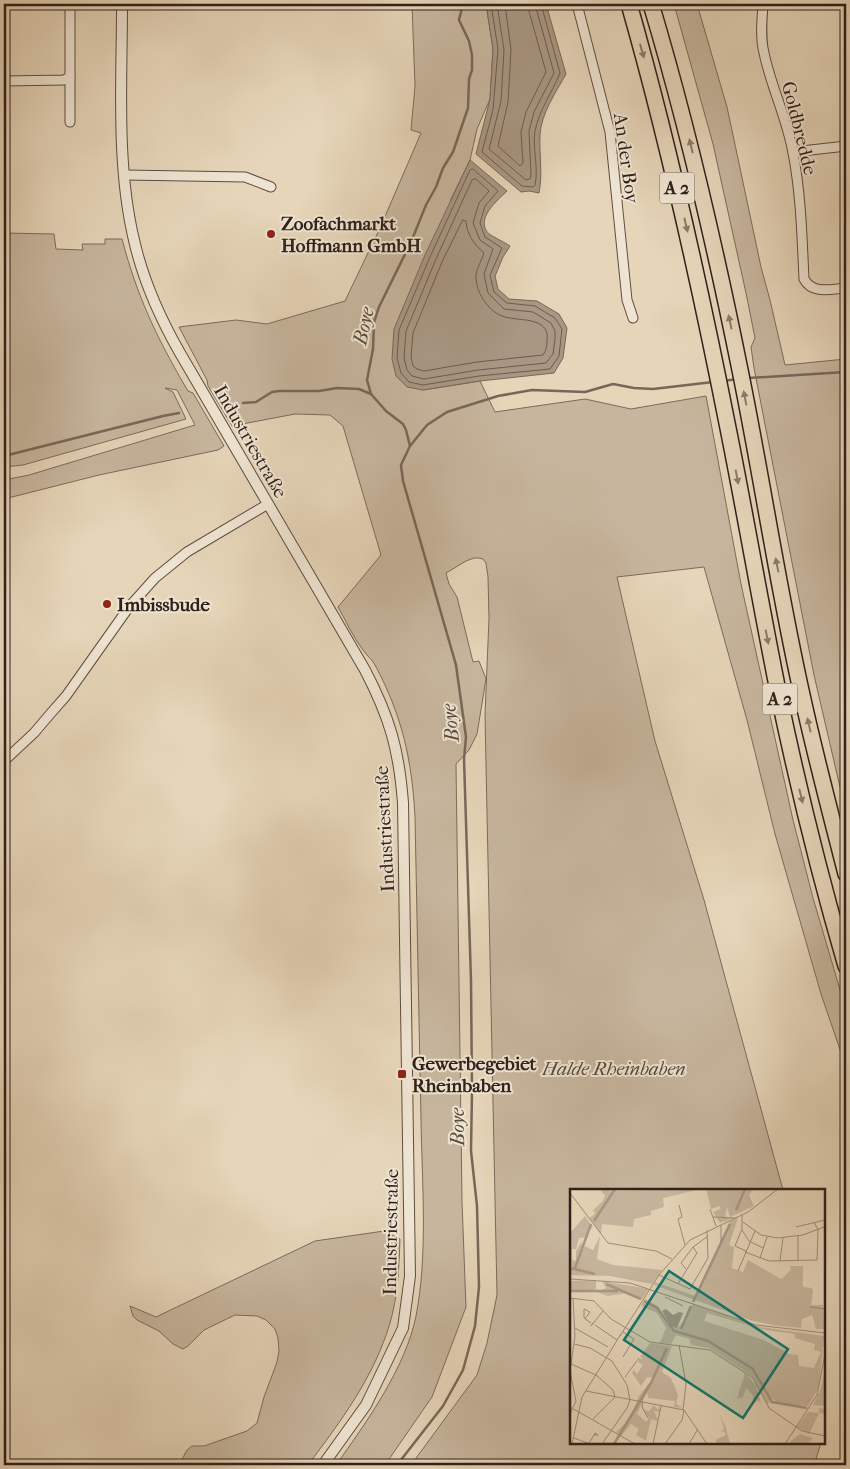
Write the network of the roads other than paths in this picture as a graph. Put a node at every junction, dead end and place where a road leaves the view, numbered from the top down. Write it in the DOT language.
graph roads {
  1 [pos="70,4"];
  2 [pos="122,4"];
  3 [pos="577,4"];
  4 [pos="629,4"];
  5 [pos="652,4"];
  6 [pos="763,4"];
  7 [pos="70,77"];
  8 [pos="4,81"];
  9 [pos="70,122"];
  10 [pos="846,146"];
  11 [pos="793,152"];
  12 [pos="124,175"];
  13 [pos="271,187"];
  14 [pos="846,288"];
  15 [pos="633,318"];
  16 [pos="268,504"];
  17 [pos="4,761"];
  18 [pos="846,874"];
  19 [pos="846,966"];
  20 [pos="323,1465"];
  1 -- 7 [label="street"];
  2 -- 12 [label="street, Industriestraße"];
  3 -- 15 [label="street, An der Boy"];
  4 -- 19 [label="highway, A 2, one-way"];
  18 -- 5 [label="highway, A 2, one-way"];
  6 -- 11 [label="street, Goldbredde"];
  7 -- 8 [label="street"];
  7 -- 9 [label="street"];
  10 -- 11 [label="street"];
  11 -- 14 [label="street, Goldbredde"];
  12 -- 13 [label="street"];
  12 -- 16 [label="street, Industriestraße"];
  16 -- 17 [label="street"];
  16 -- 20 [label="street, Industriestraße"];
}
